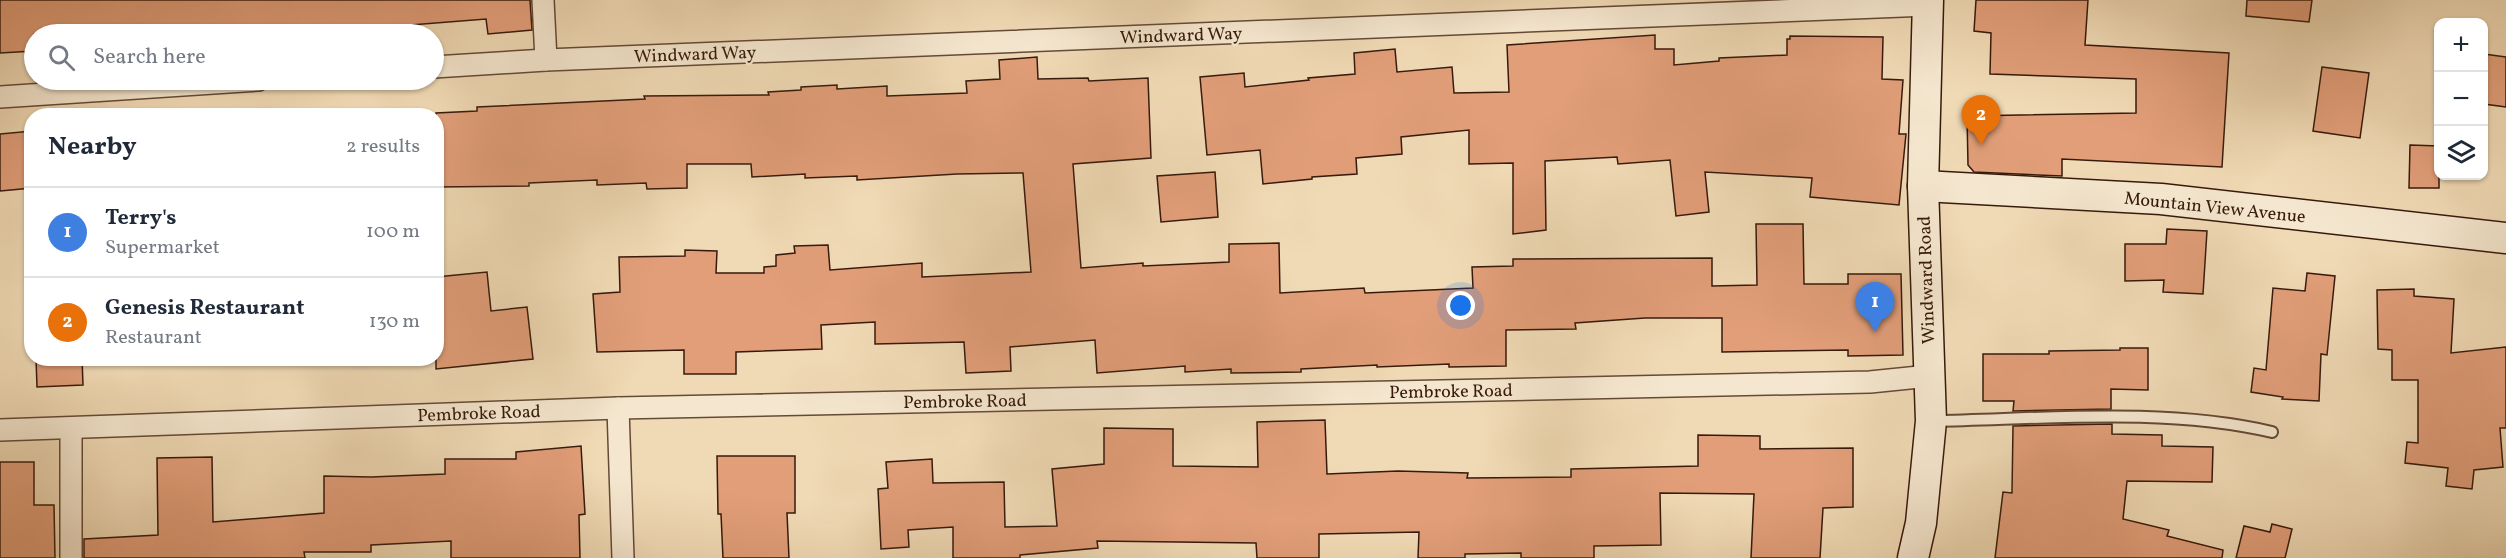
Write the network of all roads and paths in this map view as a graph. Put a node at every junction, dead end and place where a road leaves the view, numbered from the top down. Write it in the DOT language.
graph roads {
  1 [pos="543,0"];
  2 [pos="1928,2"];
  3 [pos="1879,3"];
  4 [pos="546,60"];
  5 [pos="444,67"];
  6 [pos="106,90"];
  7 [pos="0,97"];
  8 [pos="1923,186"];
  9 [pos="2506,238"];
  10 [pos="1929,376"];
  11 [pos="618,408"];
  12 [pos="1930,421"];
  13 [pos="71,429"];
  14 [pos="0,430"];
  15 [pos="2272,432"];
  16 [pos="71,558"];
  17 [pos="623,558"];
  18 [pos="1913,558"];
  1 -- 4 [label="street"];
  2 -- 3 [label="street, Windward Way"];
  2 -- 8 [label="main road, Windward Road"];
  3 -- 4 [label="street, Windward Way"];
  4 -- 5 [label="street, Windward Way"];
  6 -- 7 [label="street"];
  8 -- 9 [label="main road, Mountain View Avenue"];
  8 -- 10 [label="main road, Windward Road"];
  10 -- 11 [label="street, Pembroke Road"];
  10 -- 12 [label="main road, Windward Road"];
  11 -- 13 [label="street, Pembroke Road"];
  11 -- 17 [label="street"];
  12 -- 15 [label="lane"];
  12 -- 18 [label="main road, Windward Road"];
  13 -- 14 [label="street, Pembroke Road"];
  13 -- 16 [label="street"];
}
